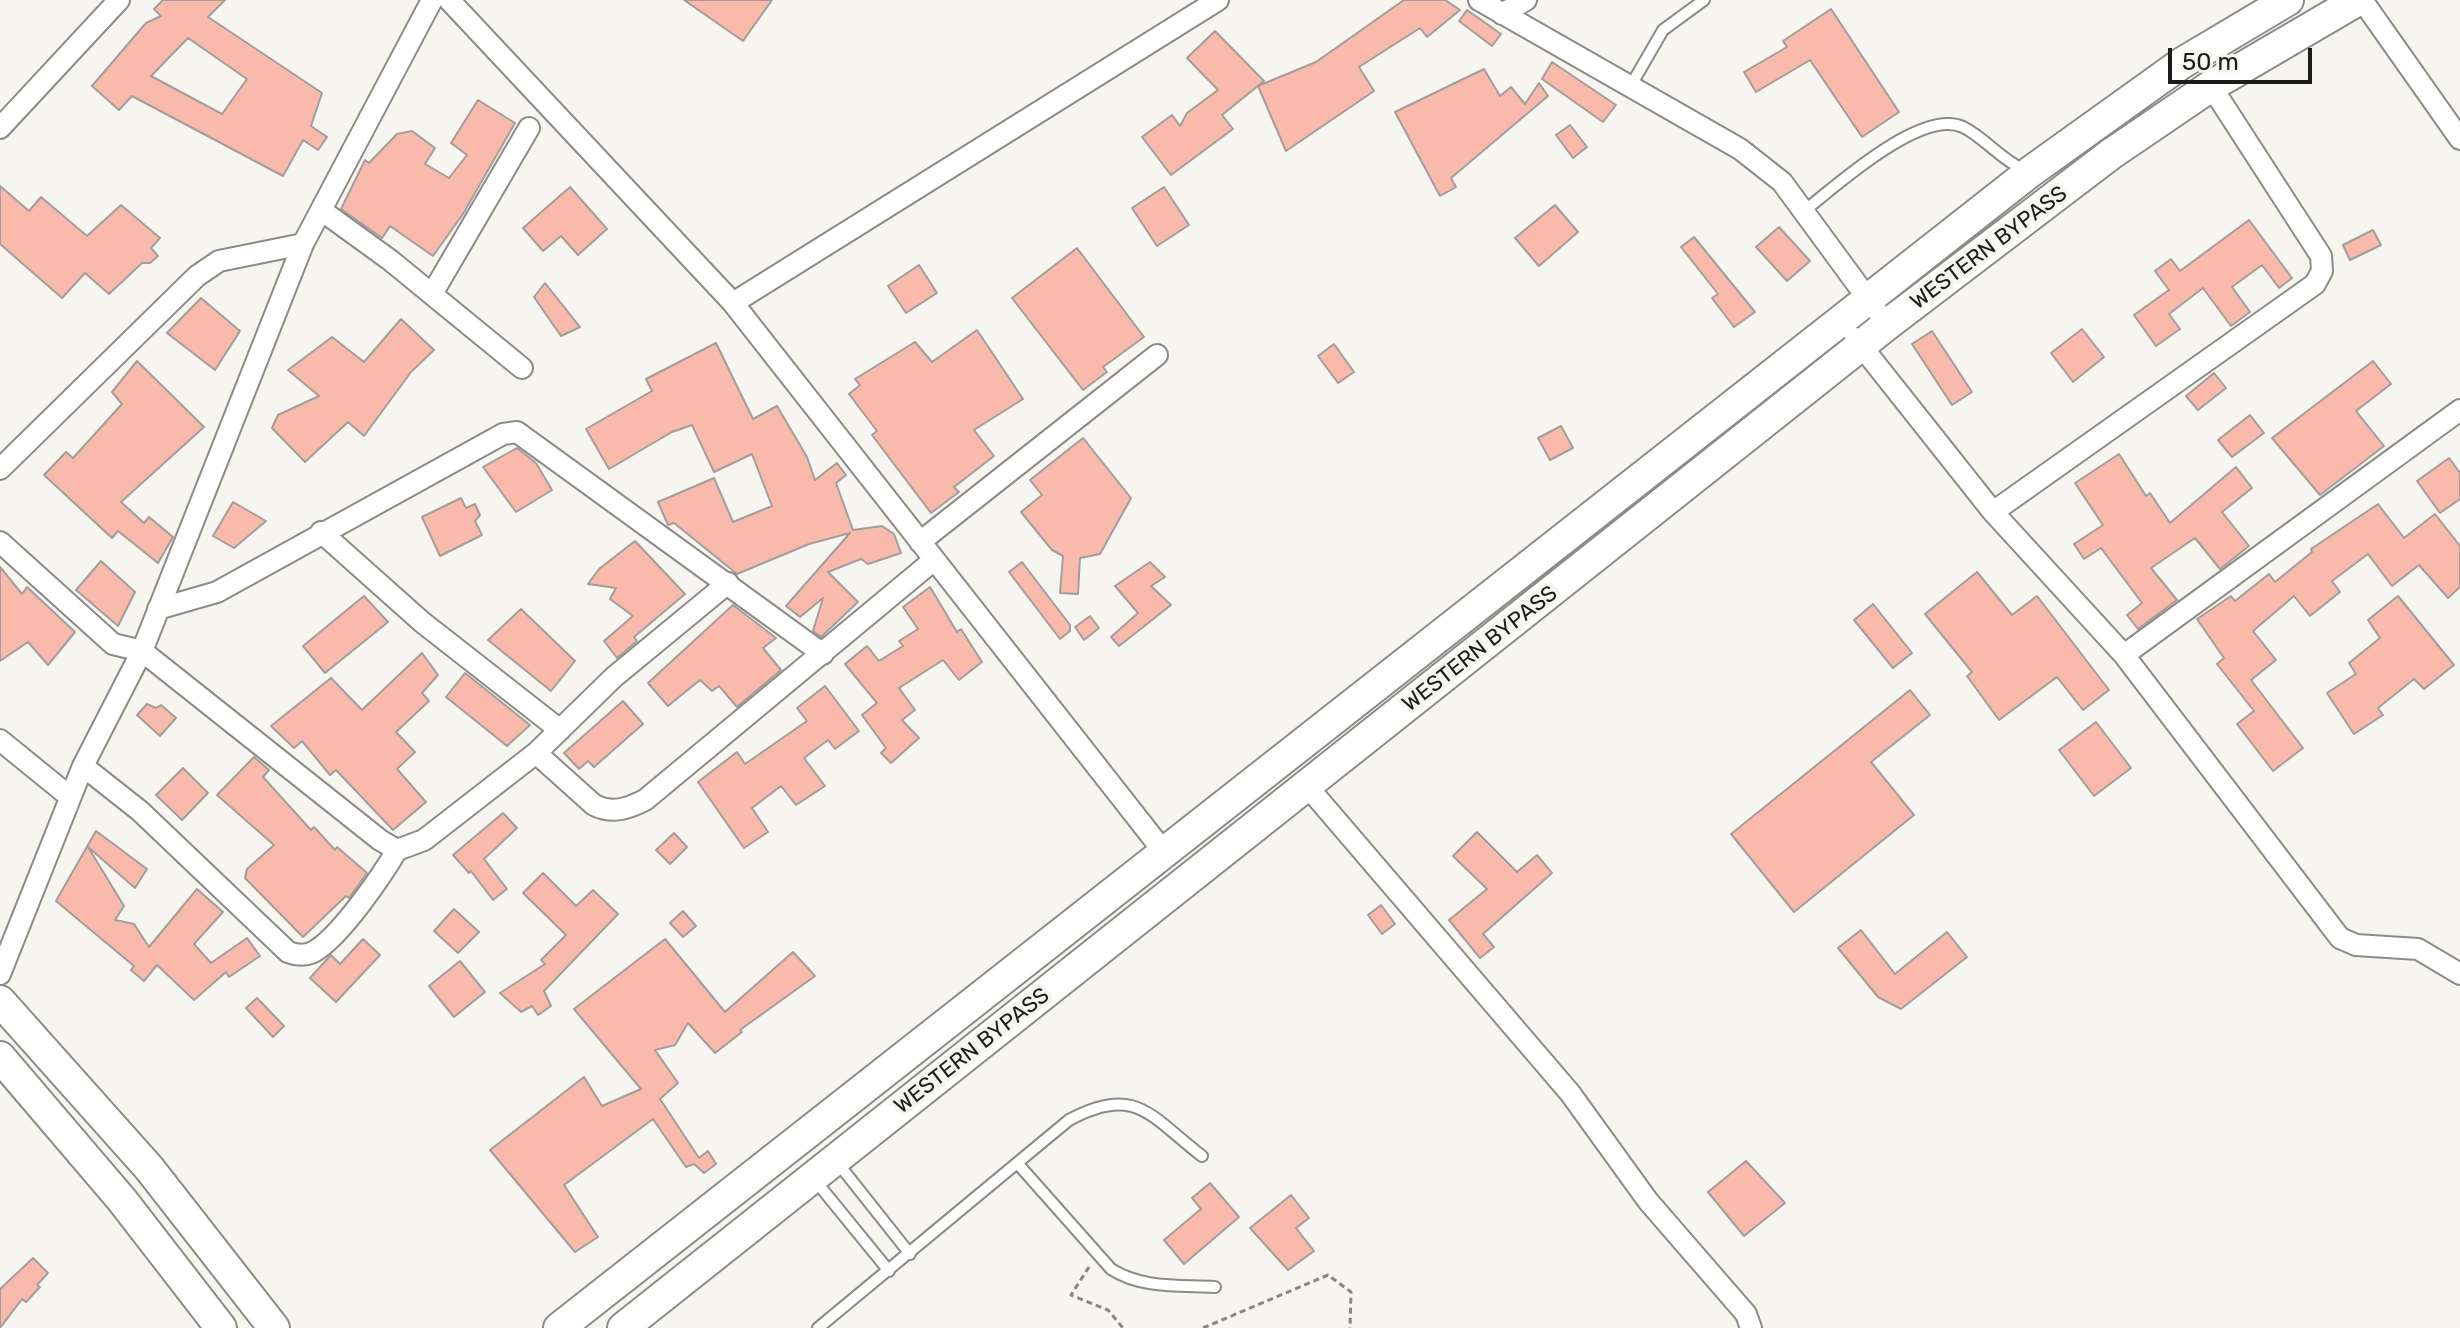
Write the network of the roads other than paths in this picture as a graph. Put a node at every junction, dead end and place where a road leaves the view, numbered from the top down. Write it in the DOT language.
graph roads {
  1 [pos="119,0"];
  2 [pos="432,0"];
  3 [pos="449,0"];
  4 [pos="1218,0"];
  5 [pos="1479,0"];
  6 [pos="1526,0"];
  7 [pos="1704,0"];
  8 [pos="2288,0"];
  9 [pos="2360,0"];
  10 [pos="1502,14"];
  11 [pos="2211,86"];
  12 [pos="1630,87"];
  13 [pos="0,128"];
  14 [pos="529,128"];
  15 [pos="2460,139"];
  16 [pos="2030,172"];
  17 [pos="321,210"];
  18 [pos="1804,211"];
  19 [pos="303,244"];
  20 [pos="432,294"];
  21 [pos="1867,299"];
  22 [pos="733,303"];
  23 [pos="1840,321"];
  24 [pos="1888,324"];
  25 [pos="1862,346"];
  26 [pos="1157,355"];
  27 [pos="522,368"];
  28 [pos="2460,410"];
  29 [pos="0,469"];
  30 [pos="1993,512"];
  31 [pos="321,532"];
  32 [pos="0,542"];
  33 [pos="920,542"];
  34 [pos="934,560"];
  35 [pos="728,583"];
  36 [pos="158,609"];
  37 [pos="142,651"];
  38 [pos="823,654"];
  39 [pos="2124,655"];
  40 [pos="560,730"];
  41 [pos="0,740"];
  42 [pos="536,753"];
  43 [pos="83,766"];
  44 [pos="1307,786"];
  45 [pos="70,797"];
  46 [pos="397,850"];
  47 [pos="1164,852"];
  48 [pos="0,974"];
  49 [pos="2460,974"];
  50 [pos="0,1001"];
  51 [pos="0,1057"];
  52 [pos="1202,1156"];
  53 [pos="1018,1164"];
  54 [pos="824,1168"];
  55 [pos="910,1254"];
  56 [pos="889,1271"];
  57 [pos="1215,1287"];
  58 [pos="221,1328"];
  59 [pos="274,1328"];
  60 [pos="559,1328"];
  61 [pos="623,1328"];
  62 [pos="818,1328"];
  63 [pos="1751,1328"];
  1 -- 13 [label="street"];
  2 -- 17 [label="street"];
  3 -- 22 [label="street"];
  4 -- 22 [label="street"];
  5 -- 10 [label="street"];
  6 -- 10 [label="street"];
  7 -- 12 [label="lane"];
  8 -- 16 [label="main road, WESTERN BYPASS"];
  9 -- 11 [label="main road, WESTERN BYPASS"];
  9 -- 15 [label="street"];
  10 -- 12 [label="street"];
  11 -- 24 [label="main road, WESTERN BYPASS"];
  11 -- 30 [label="street"];
  12 -- 18 [label="street"];
  14 -- 20 [label="street"];
  16 -- 18 [label="lane"];
  16 -- 21 [label="main road, WESTERN BYPASS"];
  17 -- 19 [label="street"];
  17 -- 20 [label="street"];
  18 -- 21 [label="street"];
  19 -- 29 [label="street"];
  19 -- 36 [label="street"];
  20 -- 27 [label="street"];
  21 -- 23 [label="main road, WESTERN BYPASS"];
  21 -- 24 [label="street"];
  22 -- 33 [label="street"];
  23 -- 25 [label="street"];
  23 -- 47 [label="main road, WESTERN BYPASS"];
  24 -- 25 [label="main road, WESTERN BYPASS"];
  25 -- 30 [label="street"];
  25 -- 44 [label="main road, WESTERN BYPASS"];
  26 -- 33 [label="street"];
  28 -- 39 [label="street"];
  30 -- 39 [label="street"];
  31 -- 35 [label="street"];
  31 -- 36 [label="street"];
  31 -- 40 [label="street"];
  32 -- 37 [label="street"];
  33 -- 34 [label="street"];
  34 -- 38 [label="street"];
  34 -- 47 [label="street"];
  35 -- 38 [label="street"];
  35 -- 40 [label="street"];
  36 -- 37 [label="street"];
  37 -- 43 [label="street"];
  37 -- 46 [label="street"];
  38 -- 42 [label="street"];
  39 -- 49 [label="street"];
  40 -- 42 [label="street"];
  41 -- 45 [label="street"];
  42 -- 46 [label="street"];
  43 -- 45 [label="street"];
  43 -- 46 [label="street"];
  44 -- 54 [label="main road, WESTERN BYPASS"];
  44 -- 63 [label="street"];
  45 -- 48 [label="street"];
  47 -- 60 [label="main road, WESTERN BYPASS"];
  50 -- 59 [label="main road"];
  51 -- 58 [label="main road"];
  52 -- 53 [label="lane"];
  53 -- 55 [label="lane"];
  53 -- 57 [label="lane"];
  54 -- 55 [label="lane"];
  54 -- 56 [label="lane"];
  54 -- 61 [label="main road, WESTERN BYPASS"];
  55 -- 56 [label="lane"];
  56 -- 62 [label="lane"];
}
